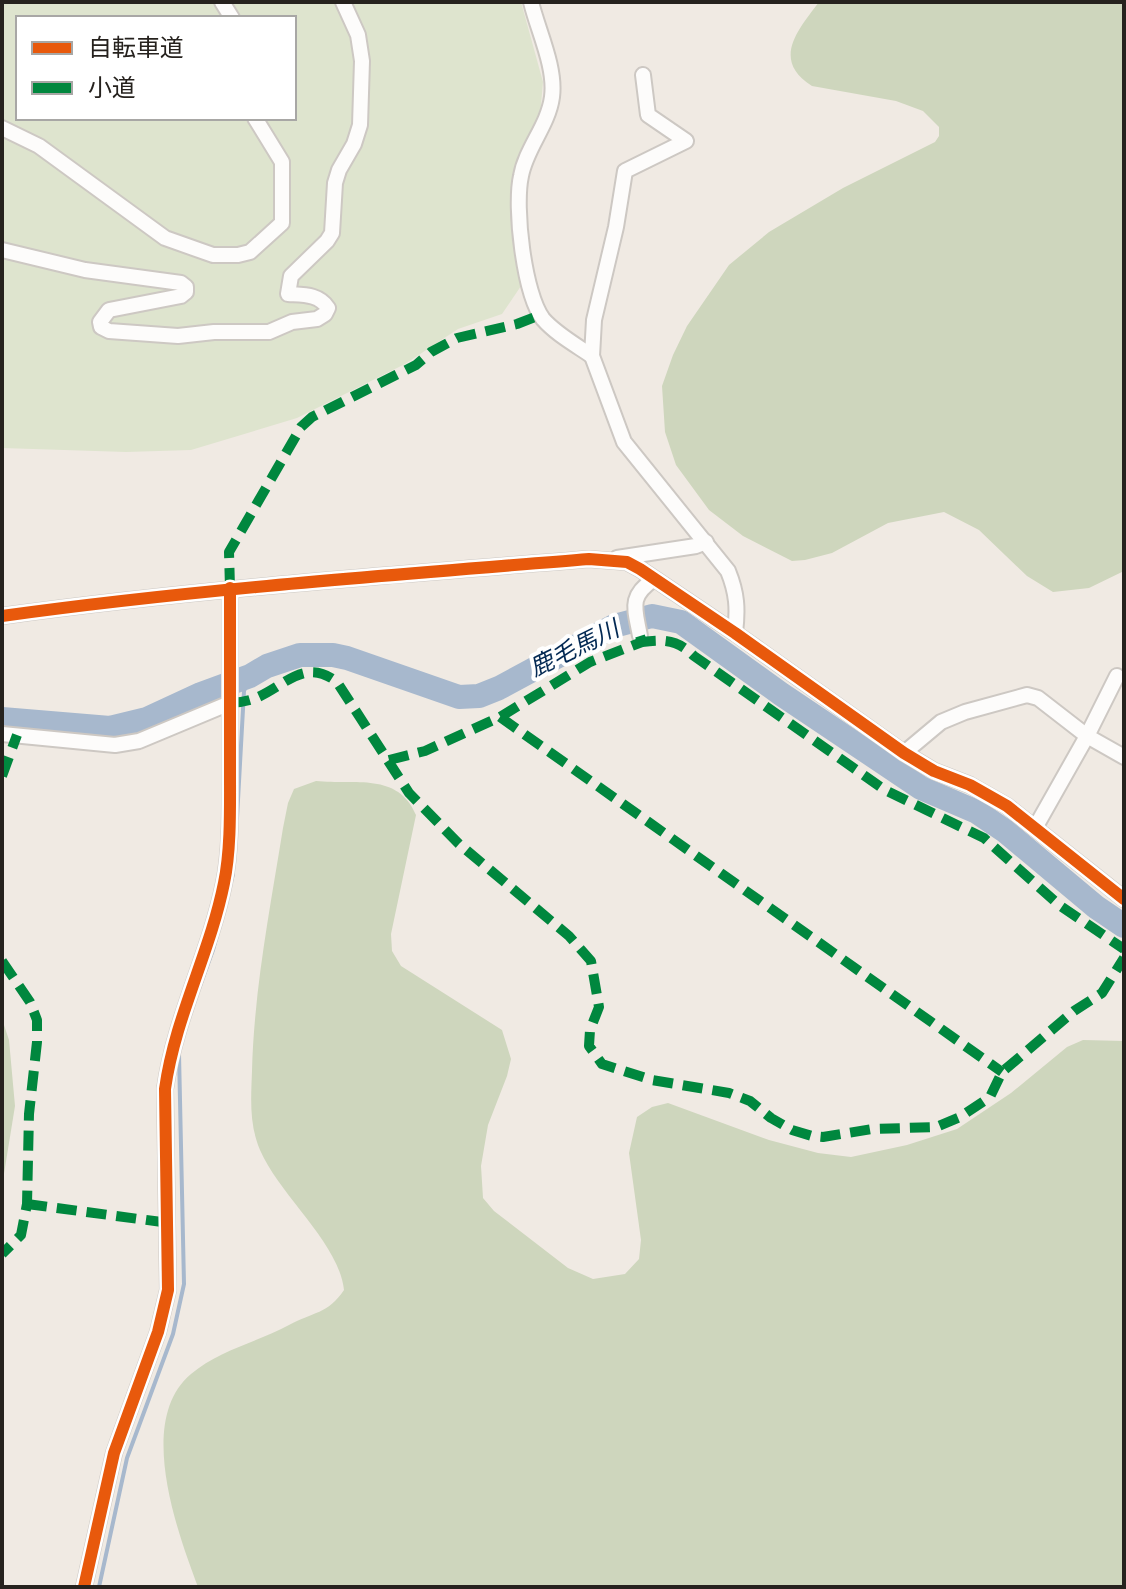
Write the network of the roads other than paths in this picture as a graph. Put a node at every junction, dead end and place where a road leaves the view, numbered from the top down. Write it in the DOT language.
graph roads {
  1 [pos="343,2"];
  2 [pos="531,2"];
  3 [pos="643,75"];
  4 [pos="256,120"];
  5 [pos="2,128"];
  6 [pos="2,250"];
  7 [pos="592,356"];
  8 [pos="706,542"];
  9 [pos="609,559"];
  10 [pos="654,579"];
  11 [pos="230,588"];
  12 [pos="2,616"];
  13 [pos="735,633"];
  14 [pos="640,636"];
  15 [pos="1117,676"];
  16 [pos="230,700"];
  17 [pos="2,734"];
  18 [pos="1087,736"];
  19 [pos="904,753"];
  20 [pos="1124,757"];
  21 [pos="1035,828"];
  22 [pos="1124,899"];
  23 [pos="84,1587"];
  1 -- 6 [label="street"];
  2 -- 7 [label="street"];
  3 -- 7 [label="street"];
  4 -- 5 [label="street"];
  7 -- 8 [label="street"];
  8 -- 9 [label="street"];
  8 -- 13 [label="street"];
  9 -- 10 [label="street"];
  9 -- 11 [label="street"];
  10 -- 13 [label="street"];
  10 -- 14 [label="street"];
  11 -- 12 [label="street"];
  11 -- 16 [label="street"];
  13 -- 19 [label="street"];
  15 -- 18 [label="street"];
  16 -- 17 [label="street"];
  16 -- 23 [label="street"];
  18 -- 19 [label="street"];
  18 -- 20 [label="street"];
  18 -- 21 [label="street"];
  19 -- 21 [label="street"];
  21 -- 22 [label="street"];
}
